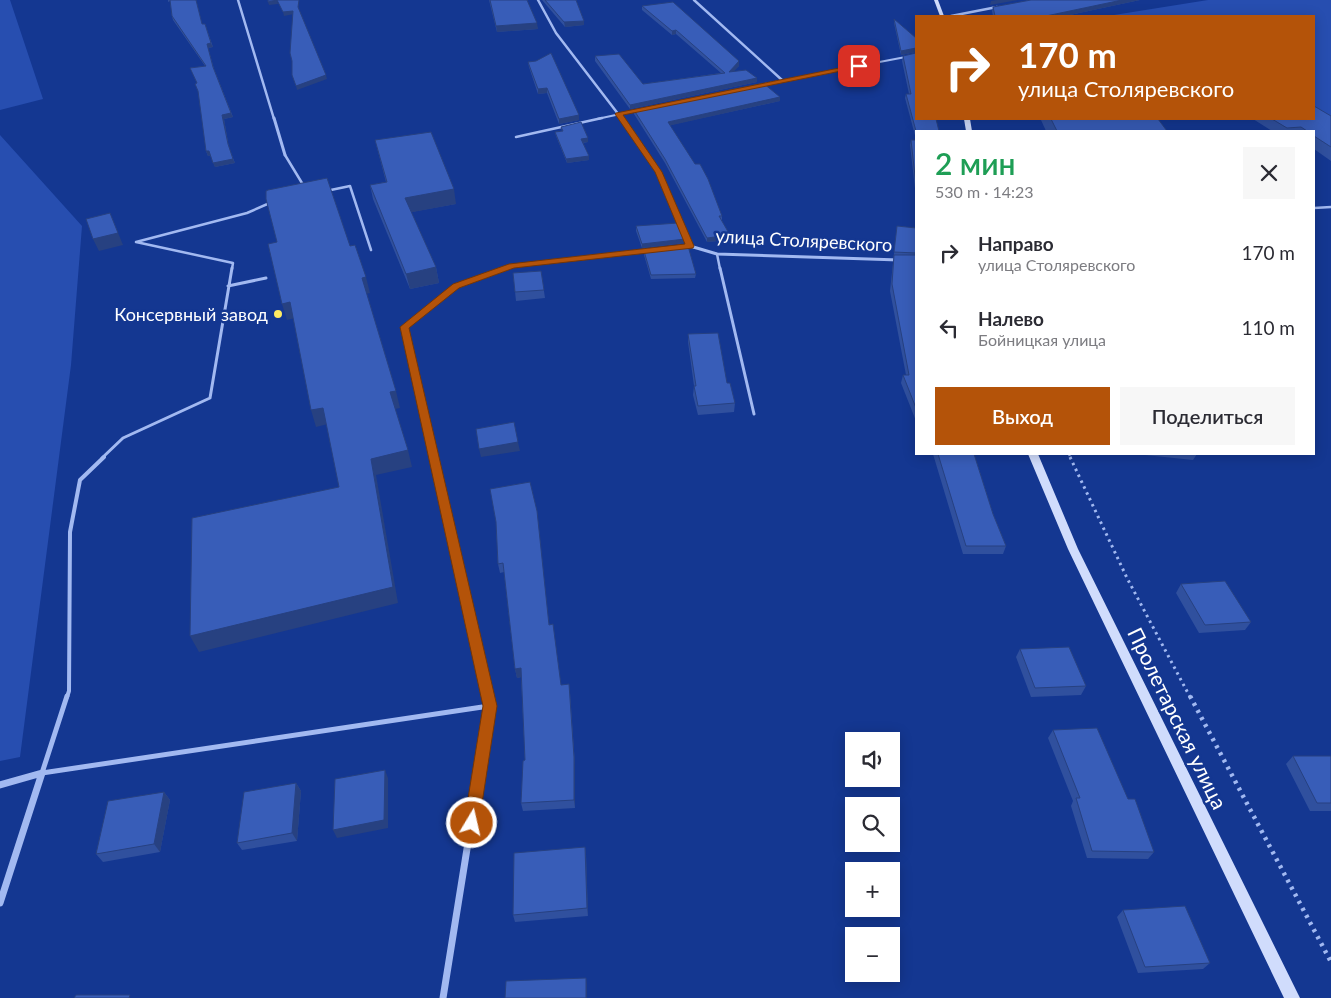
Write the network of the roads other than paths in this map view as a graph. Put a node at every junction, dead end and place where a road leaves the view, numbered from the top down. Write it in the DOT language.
graph roads {
  1 [pos="238,0"];
  2 [pos="538,0"];
  3 [pos="694,0"];
  4 [pos="936,0"];
  5 [pos="1000,7"];
  6 [pos="942,15"];
  7 [pos="956,15"];
  8 [pos="915,55"];
  9 [pos="782,80"];
  10 [pos="753,86"];
  11 [pos="647,108"];
  12 [pos="618,114"];
  13 [pos="516,136"];
  14 [pos="285,155"];
  15 [pos="325,191"];
  16 [pos="308,194"];
  17 [pos="281,200"];
  18 [pos="1331,207"];
  19 [pos="1315,208"];
  20 [pos="690,246"];
  21 [pos="670,248"];
  22 [pos="371,250"];
  23 [pos="650,250"];
  24 [pos="717,254"];
  25 [pos="906,260"];
  26 [pos="266,278"];
  27 [pos="228,286"];
  28 [pos="754,414"];
  29 [pos="1033,455"];
  30 [pos="490,706"];
  31 [pos="42,773"];
  32 [pos="0,785"];
  33 [pos="0,903"];
  34 [pos="444,998"];
  35 [pos="1292,998"];
  1 -- 14 [label="street"];
  2 -- 12 [label="street"];
  3 -- 9 [label="street"];
  4 -- 6 [label="main road"];
  5 -- 7 [label="street"];
  8 -- 9 [label="lane"];
  9 -- 10 [label="lane"];
  11 -- 12 [label="lane"];
  12 -- 13 [label="lane"];
  12 -- 20 [label="street"];
  14 -- 16 [label="lane"];
  15 -- 22 [label="lane"];
  17 -- 27 [label="lane"];
  18 -- 19 [label="lane"];
  20 -- 21 [label="street, улица Столяревского"];
  20 -- 24 [label="street, улица Столяревского"];
  23 -- 30 [label="street"];
  24 -- 25 [label="street, улица Столяревского"];
  24 -- 28 [label="lane"];
  26 -- 27 [label="lane"];
  27 -- 31 [label="lane"];
  29 -- 35 [label="main road, Пролетарская улица"];
  30 -- 31 [label="lane"];
  30 -- 34 [label="street"];
  31 -- 32 [label="street"];
  31 -- 33 [label="street"];
}
